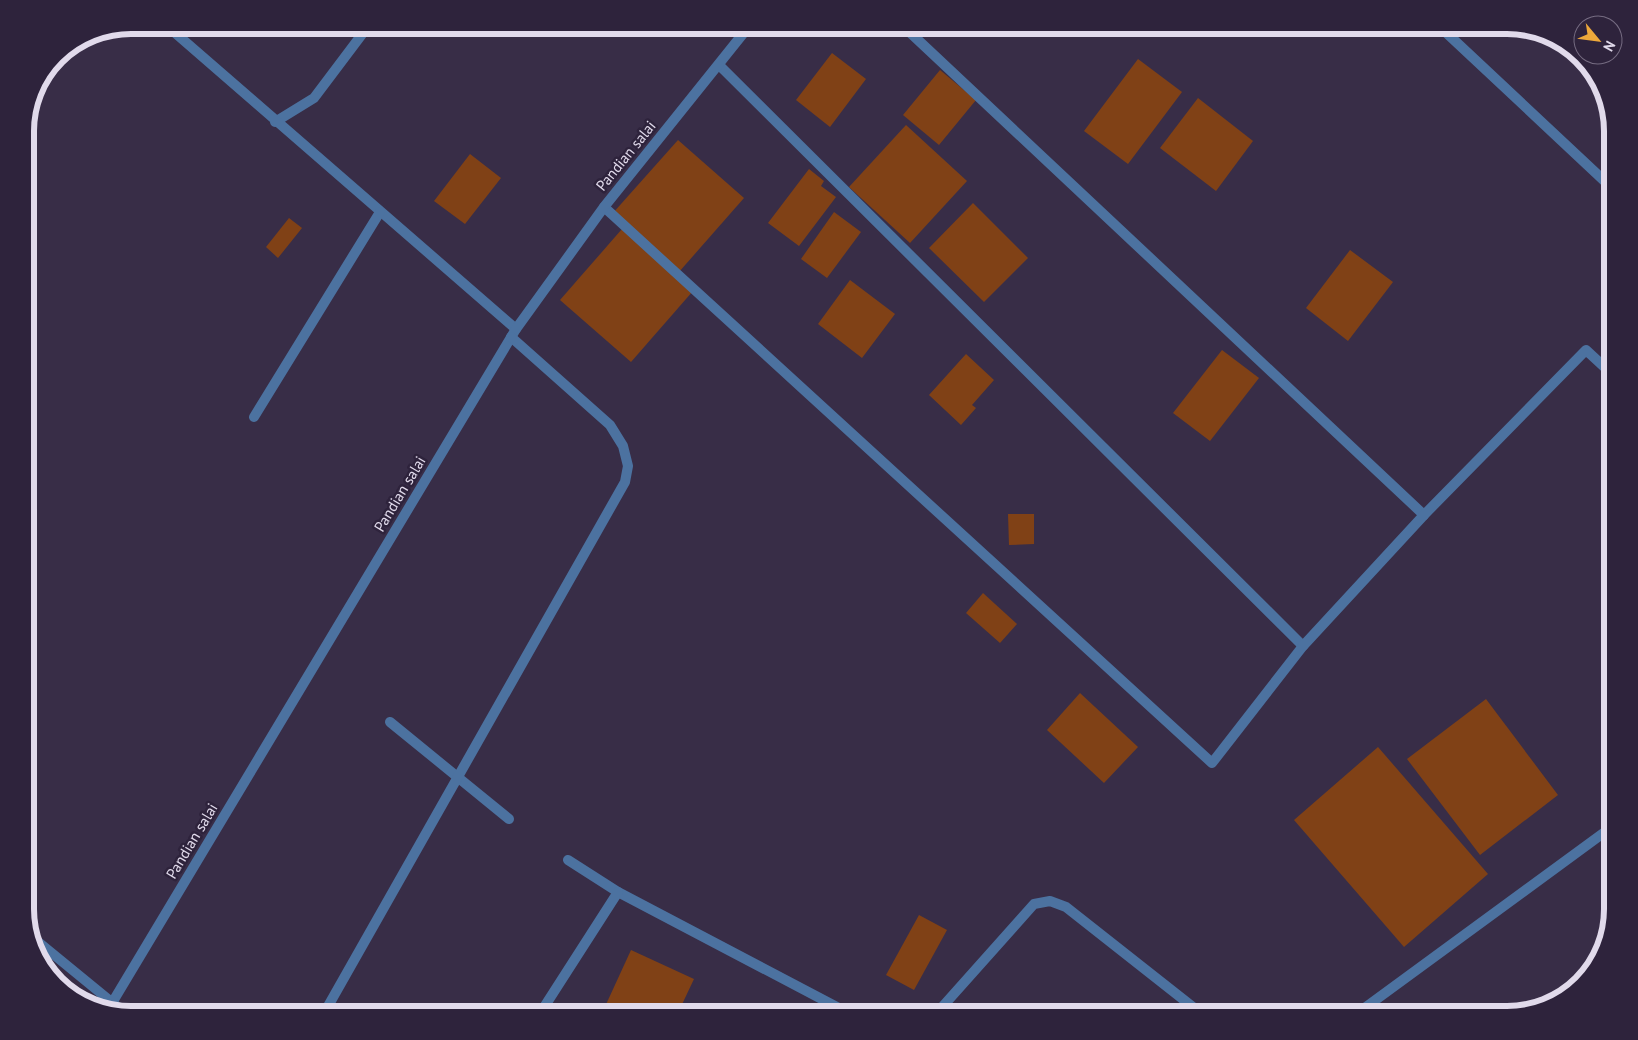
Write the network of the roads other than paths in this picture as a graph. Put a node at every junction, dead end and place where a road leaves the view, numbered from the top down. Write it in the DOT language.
graph roads {
  1 [pos="176,34"];
  2 [pos="362,34"];
  3 [pos="743,34"];
  4 [pos="912,34"];
  5 [pos="1448,34"];
  6 [pos="719,65"];
  7 [pos="275,122"];
  8 [pos="1604,181"];
  9 [pos="604,206"];
  10 [pos="380,212"];
  11 [pos="514,333"];
  12 [pos="1604,367"];
  13 [pos="254,417"];
  14 [pos="1424,515"];
  15 [pos="1303,646"];
  16 [pos="390,722"];
  17 [pos="458,778"];
  18 [pos="509,819"];
  19 [pos="1604,836"];
  20 [pos="568,860"];
  21 [pos="618,892"];
  22 [pos="41,944"];
  23 [pos="112,1003"];
  24 [pos="328,1006"];
  25 [pos="545,1006"];
  26 [pos="835,1006"];
  27 [pos="943,1006"];
  28 [pos="1192,1006"];
  29 [pos="1368,1006"];
  1 -- 7 [label="street"];
  2 -- 7 [label="street"];
  3 -- 6 [label="street, Pandian salai"];
  4 -- 14 [label="street"];
  5 -- 8 [label="street"];
  6 -- 9 [label="street, Pandian salai"];
  6 -- 15 [label="street"];
  7 -- 10 [label="street"];
  9 -- 11 [label="street, Pandian salai"];
  9 -- 15 [label="street"];
  10 -- 11 [label="street"];
  10 -- 13 [label="street"];
  11 -- 17 [label="street"];
  11 -- 23 [label="street, Pandian salai"];
  12 -- 14 [label="street"];
  14 -- 15 [label="street"];
  16 -- 17 [label="street"];
  17 -- 18 [label="street"];
  17 -- 24 [label="street"];
  19 -- 29 [label="street"];
  20 -- 21 [label="street"];
  21 -- 25 [label="street"];
  21 -- 26 [label="street"];
  22 -- 23 [label="street"];
  27 -- 28 [label="street"];
}
